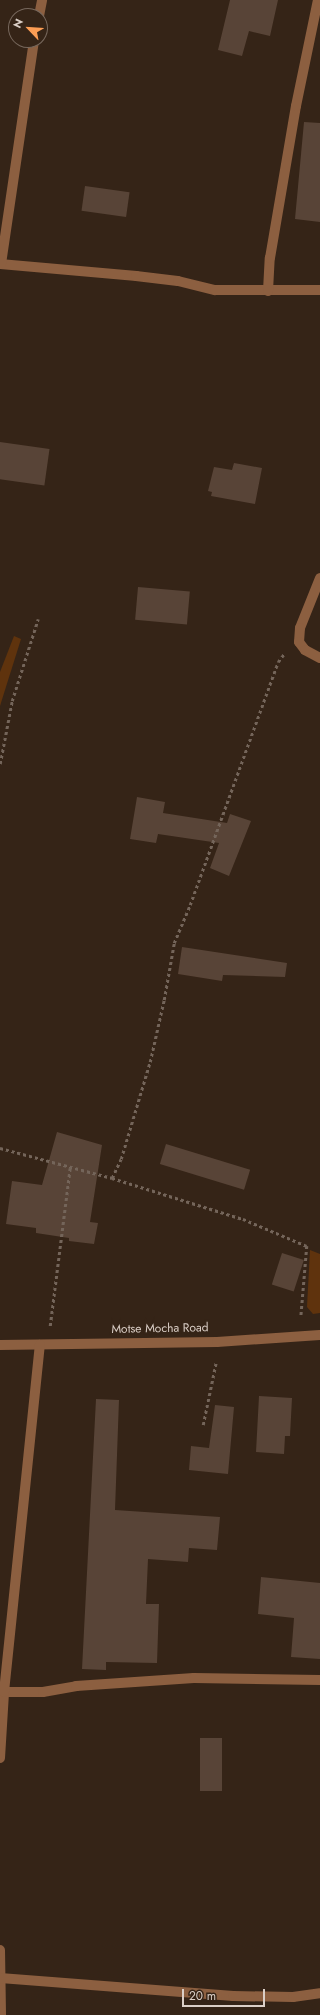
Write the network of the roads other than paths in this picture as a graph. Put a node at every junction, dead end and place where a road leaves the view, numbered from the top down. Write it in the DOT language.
graph roads {
  1 [pos="318,0"];
  2 [pos="33,48"];
  3 [pos="1,264"];
  4 [pos="320,290"];
  5 [pos="268,291"];
  6 [pos="320,578"];
  7 [pos="320,658"];
  8 [pos="320,1335"];
  9 [pos="44,1344"];
  10 [pos="0,1345"];
  11 [pos="320,1680"];
  12 [pos="4,1692"];
  13 [pos="0,1758"];
  14 [pos="0,1950"];
  15 [pos="0,1978"];
  16 [pos="320,1993"];
  17 [pos="1,2015"];
  1 -- 5 [label="street"];
  2 -- 3 [label="street"];
  3 -- 5 [label="street"];
  4 -- 5 [label="street"];
  6 -- 7 [label="street"];
  8 -- 9 [label="street, Motse Mocha Road"];
  9 -- 10 [label="street, Motse Mocha Road"];
  9 -- 12 [label="street"];
  11 -- 12 [label="street"];
  12 -- 13 [label="street"];
  14 -- 15 [label="street"];
  15 -- 16 [label="street"];
  15 -- 17 [label="street"];
}
